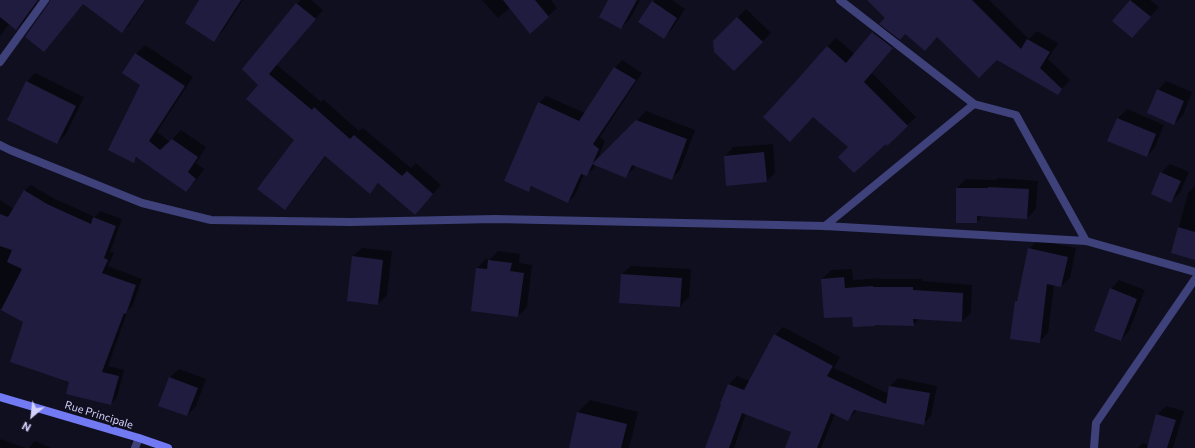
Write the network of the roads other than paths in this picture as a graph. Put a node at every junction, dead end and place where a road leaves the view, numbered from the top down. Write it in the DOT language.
graph roads {
  1 [pos="45,0"];
  2 [pos="840,0"];
  3 [pos="0,62"];
  4 [pos="974,104"];
  5 [pos="0,145"];
  6 [pos="825,226"];
  7 [pos="1086,241"];
  8 [pos="1195,272"];
  9 [pos="1195,279"];
  10 [pos="0,396"];
  11 [pos="139,438"];
  12 [pos="135,448"];
  13 [pos="168,448"];
  14 [pos="1094,448"];
  1 -- 3 [label="street"];
  2 -- 4 [label="street"];
  4 -- 6 [label="street"];
  4 -- 7 [label="street"];
  5 -- 6 [label="street"];
  6 -- 7 [label="street"];
  7 -- 8 [label="street"];
  9 -- 14 [label="street"];
  10 -- 11 [label="main road, Rue Principale"];
  11 -- 12 [label="street"];
  11 -- 13 [label="main road, Rue Principale"];
}
